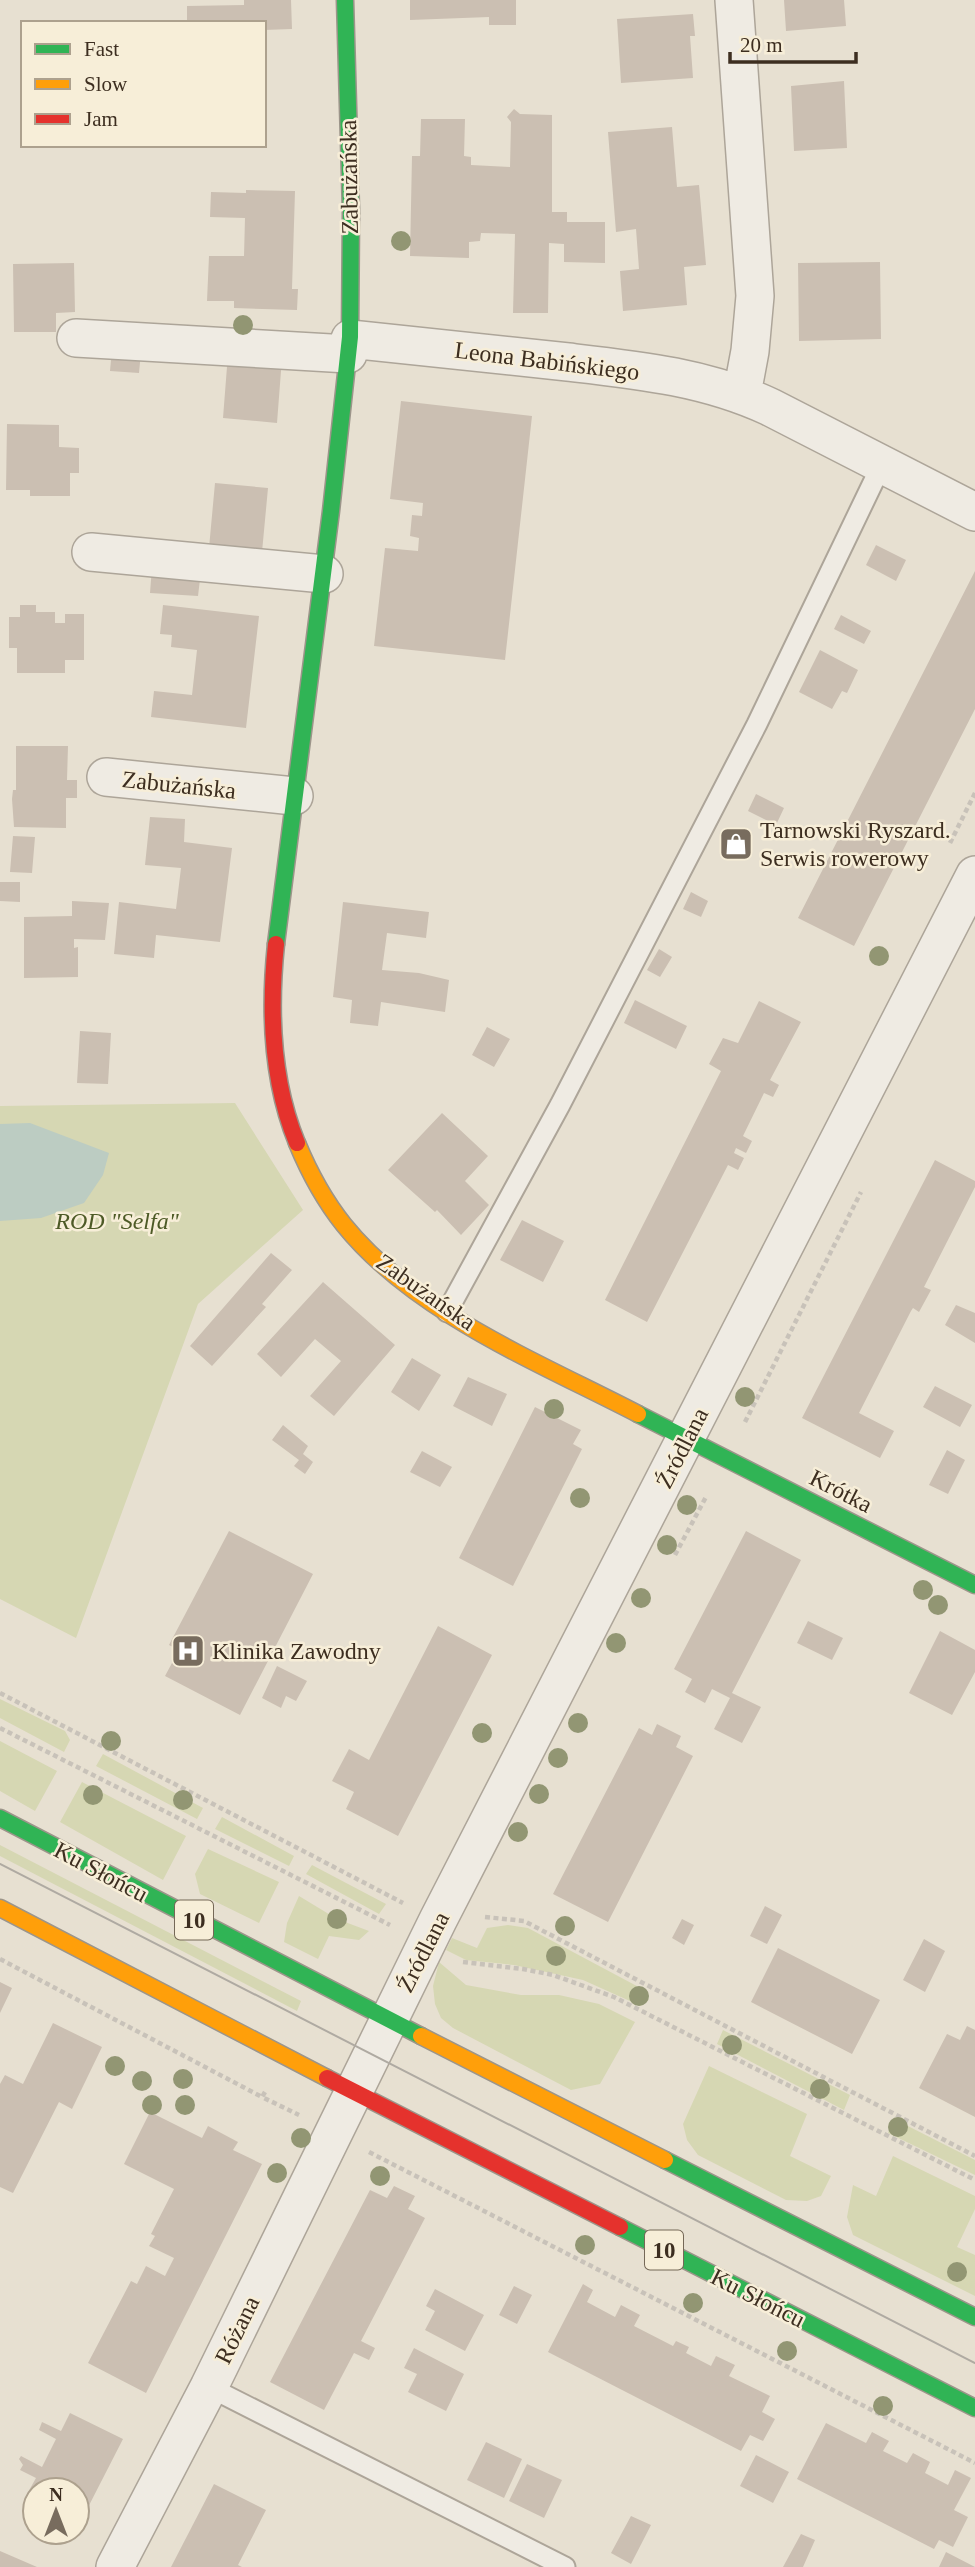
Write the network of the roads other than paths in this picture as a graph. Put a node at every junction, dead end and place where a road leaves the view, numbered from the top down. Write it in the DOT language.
graph roads {
  1 [pos="345,0"];
  2 [pos="734,0"];
  3 [pos="76,338"];
  4 [pos="349,347"];
  5 [pos="742,394"];
  6 [pos="882,464"];
  7 [pos="975,512"];
  8 [pos="91,552"];
  9 [pos="324,574"];
  10 [pos="106,777"];
  11 [pos="294,796"];
  12 [pos="975,875"];
  13 [pos="961,937"];
  14 [pos="447,1312"];
  15 [pos="687,1439"];
  16 [pos="975,1585"];
  17 [pos="0,1818"];
  18 [pos="0,1908"];
  19 [pos="389,2020"];
  20 [pos="354,2092"];
  21 [pos="975,2317"];
  22 [pos="209,2387"];
  23 [pos="975,2409"];
  24 [pos="115,2567"];
  25 [pos="565,2567"];
  1 -- 4 [label="main road, Zabużańska"];
  2 -- 5 [label="street"];
  3 -- 4 [label="street"];
  4 -- 5 [label="street, Leona Babińskiego"];
  4 -- 9 [label="main road, Zabużańska"];
  5 -- 6 [label="street, Leona Babińskiego"];
  6 -- 7 [label="street, Leona Babińskiego"];
  6 -- 14 [label="lane"];
  8 -- 9 [label="street"];
  9 -- 11 [label="main road, Zabużańska"];
  10 -- 11 [label="street, Zabużańska"];
  11 -- 14 [label="main road, Zabużańska"];
  12 -- 13 [label="street, Źródlana"];
  13 -- 15 [label="street, Źródlana"];
  14 -- 15 [label="main road, Zabużańska"];
  15 -- 16 [label="main road, Krótka"];
  15 -- 19 [label="street, Źródlana"];
  17 -- 19 [label="main road, Ku Słońcu / 10"];
  18 -- 20 [label="main road, Ku Słońcu / 10"];
  19 -- 20 [label="street"];
  19 -- 21 [label="main road, Ku Słońcu / 10"];
  20 -- 22 [label="street, Różana"];
  20 -- 23 [label="main road, Ku Słońcu / 10"];
  22 -- 24 [label="street, Różana"];
  22 -- 25 [label="lane"];
}
